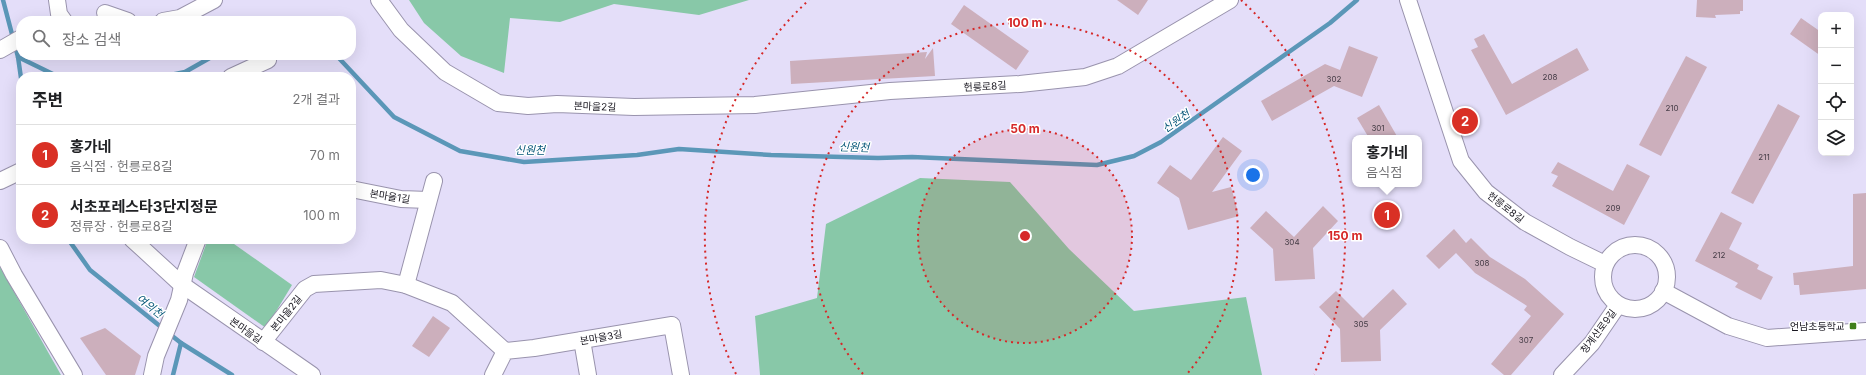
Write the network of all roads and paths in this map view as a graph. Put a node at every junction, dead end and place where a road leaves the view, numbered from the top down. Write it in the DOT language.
graph roads {
  1 [pos="214,0"];
  2 [pos="379,0"];
  3 [pos="1230,0"];
  4 [pos="1408,0"];
  5 [pos="104,11"];
  6 [pos="116,16"];
  7 [pos="184,16"];
  8 [pos="16,41"];
  9 [pos="0,50"];
  10 [pos="268,60"];
  11 [pos="242,72"];
  12 [pos="722,104"];
  13 [pos="16,173"];
  14 [pos="0,181"];
  15 [pos="434,181"];
  16 [pos="356,190"];
  17 [pos="428,200"];
  18 [pos="137,244"];
  19 [pos="196,244"];
  20 [pos="0,248"];
  21 [pos="1605,264"];
  22 [pos="406,285"];
  23 [pos="1663,291"];
  24 [pos="180,292"];
  25 [pos="1618,305"];
  26 [pos="1866,331"];
  27 [pos="582,340"];
  28 [pos="263,342"];
  29 [pos="505,351"];
  30 [pos="74,375"];
  31 [pos="152,375"];
  32 [pos="312,375"];
  33 [pos="493,375"];
  34 [pos="588,375"];
  35 [pos="681,375"];
  36 [pos="1562,375"];
  1 -- 7 [label="street"];
  2 -- 12 [label="street, 본마을2길"];
  3 -- 12 [label="street, 헌릉로8길"];
  4 -- 21 [label="street, 헌릉로8길"];
  5 -- 6 [label="street"];
  8 -- 9 [label="street"];
  10 -- 11 [label="street"];
  13 -- 14 [label="street"];
  15 -- 17 [label="street"];
  16 -- 17 [label="street, 본마을1길"];
  17 -- 22 [label="street"];
  18 -- 24 [label="street, 본마을길"];
  19 -- 24 [label="street"];
  20 -- 30 [label="street"];
  21 -- 23 [label="street"];
  21 -- 25 [label="street"];
  22 -- 28 [label="street, 본마을2길"];
  22 -- 29 [label="street, 본마을2길"];
  23 -- 25 [label="street"];
  23 -- 26 [label="street"];
  24 -- 28 [label="street, 본마을길"];
  24 -- 31 [label="street"];
  25 -- 36 [label="street, 청계산로9길"];
  27 -- 29 [label="street, 본마을3길"];
  27 -- 34 [label="street"];
  27 -- 35 [label="street, 본마을3길"];
  28 -- 32 [label="street, 본마을길"];
  29 -- 33 [label="street"];
}
